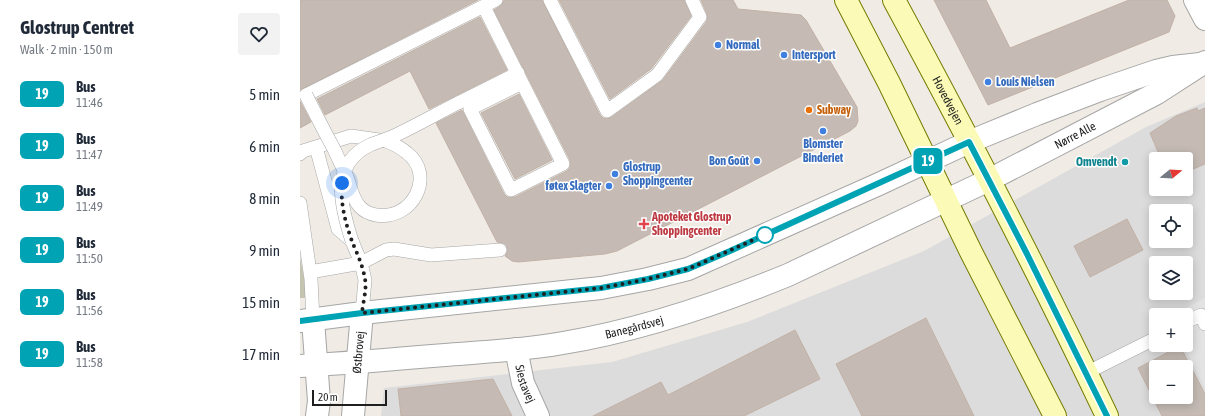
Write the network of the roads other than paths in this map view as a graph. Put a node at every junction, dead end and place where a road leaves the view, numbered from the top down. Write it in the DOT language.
graph roads {
  1 [pos="496,0"];
  2 [pos="550,0"];
  3 [pos="692,0"];
  4 [pos="846,0"];
  5 [pos="894,0"];
  6 [pos="1195,0"];
  7 [pos="484,7"];
  8 [pos="1205,19"];
  9 [pos="1203,63"];
  10 [pos="520,78"];
  11 [pos="969,142"];
  12 [pos="316,147"];
  13 [pos="300,154"];
  14 [pos="927,161"];
  15 [pos="989,180"];
  16 [pos="946,201"];
  17 [pos="300,203"];
  18 [pos="352,241"];
  19 [pos="500,250"];
  20 [pos="361,263"];
  21 [pos="310,272"];
  22 [pos="362,313"];
  23 [pos="1193,319"];
  24 [pos="307,321"];
  25 [pos="1205,324"];
  26 [pos="1149,342"];
  27 [pos="516,350"];
  28 [pos="358,362"];
  29 [pos="308,366"];
  30 [pos="1086,373"];
  31 [pos="317,416"];
  32 [pos="353,416"];
  33 [pos="538,416"];
  34 [pos="1055,416"];
  35 [pos="1107,416"];
  1 -- 7 [label="lane"];
  2 -- 3 [label="lane"];
  4 -- 14 [label="main road"];
  5 -- 11 [label="main road, Hovedvejen"];
  6 -- 8 [label="street"];
  7 -- 10 [label="lane"];
  7 -- 12 [label="lane, bridge"];
  9 -- 11 [label="street, Nørre Alle"];
  9 -- 15 [label="street, Nørre Alle"];
  10 -- 10 [label="lane"];
  10 -- 18 [label="lane, bridge"];
  11 -- 14 [label="street"];
  11 -- 15 [label="main road, Hovedvejen"];
  12 -- 13 [label="lane"];
  12 -- 18 [label="lane"];
  14 -- 16 [label="main road"];
  14 -- 22 [label="street"];
  15 -- 16 [label="street, Nørre Alle"];
  15 -- 30 [label="main road, Hovedvejen"];
  16 -- 27 [label="street, Banegårdsvej"];
  16 -- 34 [label="main road"];
  17 -- 21 [label="lane"];
  18 -- 20 [label="lane"];
  19 -- 20 [label="lane"];
  20 -- 21 [label="lane"];
  20 -- 22 [label="lane"];
  21 -- 24 [label="lane"];
  22 -- 24 [label="street"];
  22 -- 28 [label="street, Østbrovej"];
  23 -- 25 [label="lane"];
  24 -- 29 [label="street"];
  26 -- 30 [label="lane"];
  27 -- 28 [label="street, Banegårdsvej"];
  27 -- 33 [label="street, Siestavej"];
  28 -- 29 [label="street, Banegårdsvej"];
  28 -- 32 [label="street, Østbrovej"];
  29 -- 31 [label="street"];
  30 -- 35 [label="main road, Hovedvejen"];
}
